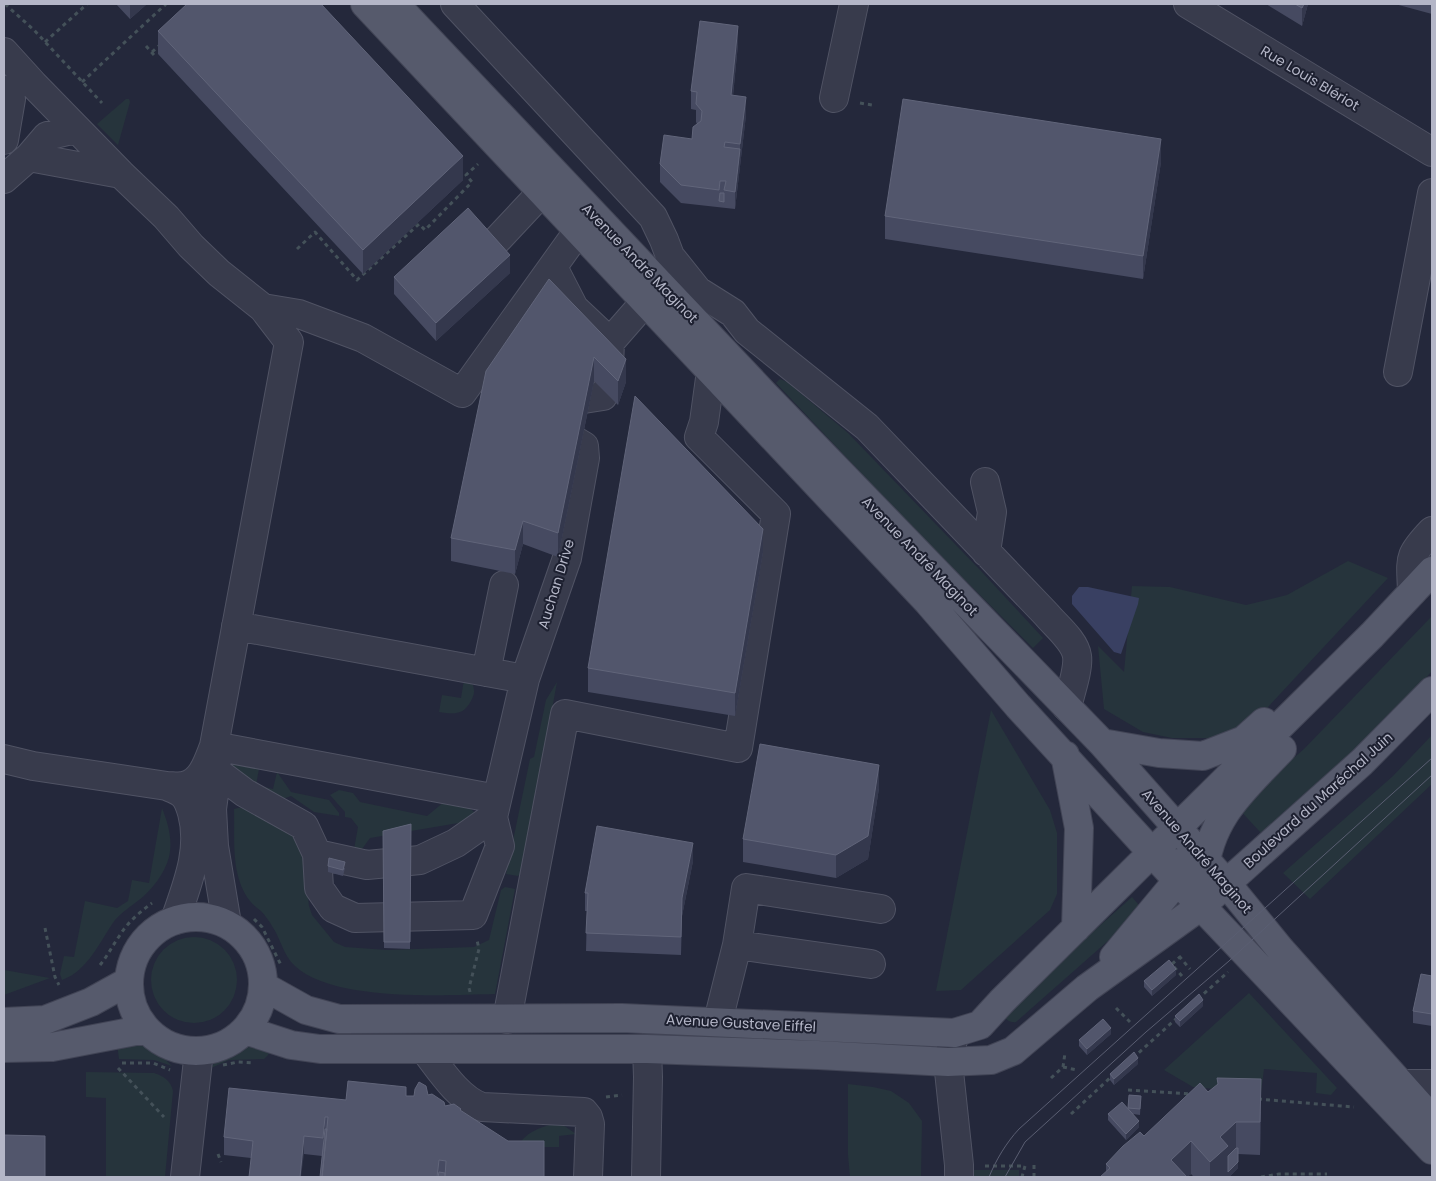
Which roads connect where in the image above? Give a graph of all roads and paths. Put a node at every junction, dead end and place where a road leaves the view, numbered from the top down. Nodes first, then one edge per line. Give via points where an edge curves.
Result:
1 (5, 4) edge
2 (86, 4) edge
3 (166, 4) edge
4 (365, 4) edge
5 (395, 4) edge
6 (454, 4) edge
7 (854, 4) edge
8 (1188, 4) edge
9 (165, 40) edge
10 (45, 42) junction
11 (146, 46) dead end
12 (4, 52) edge
13 (82, 82) junction
14 (4, 90) edge
15 (834, 98) dead end
16 (102, 103) dead end
17 (76, 129) junction
18 (4, 140) edge
19 (1432, 152) edge
20 (29, 157) junction
21 (481, 161) dead end
22 (121, 174) junction
23 (4, 178) edge
24 (542, 192) junction
25 (1432, 193) edge
26 (579, 230) junction
27 (496, 241) edge
28 (297, 249) dead end
29 (553, 267) junction
30 (666, 289) junction
31 (263, 308) junction
32 (608, 367) junction
33 (711, 371) junction
34 (1398, 372) dead end
35 (945, 510) junction
36 (1432, 531) edge
37 (986, 552) junction
38 (1432, 571) edge
39 (504, 585) dead end
40 (1412, 592) junction
41 (236, 626) junction
42 (1372, 635) junction
43 (486, 672) junction
44 (525, 679) junction
45 (1432, 691) edge
46 (1067, 707) junction
47 (1102, 744) junction
48 (1064, 755) junction
49 (4, 759) edge
50 (216, 759) junction
51 (167, 786) junction
52 (255, 799) junction
53 (495, 808) junction
54 (203, 816) junction
55 (1177, 829) junction
56 (1153, 852) junction
57 (317, 854) junction
58 (1205, 860) junction
59 (1178, 880) junction
60 (1227, 884) junction
61 (155, 901) dead end
62 (1201, 906) junction
63 (881, 909) dead end
64 (175, 920) junction
65 (239, 920) junction
66 (45, 928) dead end
67 (1076, 928) junction
68 (737, 945) junction
69 (478, 946) dead end
70 (1169, 960) edge
71 (871, 964) dead end
72 (1172, 964) junction
73 (99, 966) dead end
74 (1234, 967) dead end
75 (284, 969) dead end
76 (1190, 969) dead end
77 (1182, 976) dead end
78 (129, 981) junction
79 (56, 982) dead end
80 (263, 986) junction
81 (1087, 988) junction
82 (472, 998) dead end
83 (1193, 1004) edge
84 (1116, 1008) dead end
85 (1179, 1017) edge
86 (507, 1019) junction
87 (718, 1021) junction
88 (4, 1022) edge
89 (1130, 1022) dead end
90 (146, 1029) junction
91 (245, 1030) junction
92 (954, 1034) junction
93 (4, 1048) edge
94 (647, 1049) junction
95 (424, 1050) junction
96 (199, 1051) junction
97 (1065, 1053) dead end
98 (948, 1062) junction
99 (1128, 1062) edge
100 (120, 1063) dead end
101 (260, 1063) dead end
102 (1063, 1067) junction
103 (118, 1068) dead end
104 (174, 1070) dead end
105 (218, 1070) dead end
106 (1076, 1070) dead end
107 (1114, 1075) edge
108 (1051, 1078) dead end
109 (1432, 1084) edge
110 (1128, 1090) dead end
111 (1392, 1091) junction
112 (630, 1093) dead end
113 (1194, 1094) edge
114 (602, 1097) dead end
115 (1252, 1098) edge
116 (1071, 1114) dead end
117 (165, 1118) dead end
118 (1432, 1119) edge
119 (1432, 1150) edge
120 (218, 1154) dead end
121 (221, 1162) dead end
122 (1034, 1164) dead end
123 (986, 1166) dead end
124 (1327, 1174) dead end
125 (185, 1177) edge
126 (588, 1177) edge
127 (646, 1177) edge
128 (959, 1177) edge
129 (1022, 1177) edge
130 (1034, 1177) edge
131 (1261, 1177) edge

1 - 10 path
2 - 10 path
3 - 13 path
4 - 24 main road, Avenue André Maginot
5 - 30 main road, Avenue André Maginot
6 - 30 street via 653,216 670,256
7 - 15 street
8 - 19 street, Rue Louis Blériot
9 - 11 path via 153,53
10 - 13 path
12 - 17 street
13 - 16 path
14 - 18 street via 11,99
17 - 20 street via 47,136
17 - 22 street
20 - 22 street
20 - 23 street
21 - 28 path via 466,175 472,182 425,230 419,224 357,280 315,232
22 - 31 street via 219,273
24 - 26 main road, Avenue André Maginot
24 - 27 street
25 - 34 street
26 - 29 street
26 - 30 main road, Avenue André Maginot
29 - 31 street via 462,392 363,338 299,314
29 - 32 street via 566,310
30 - 32 street
30 - 33 main road, Avenue André Maginot
30 - 35 street via 698,291 733,314 747,332 867,427
30 - 46 main road, Avenue André Maginot
31 - 41 street via 289,342
32 - 44 street, Auchan Drive via 603,396 571,401 564,434 584,446 567,558
33 - 48 main road, Avenue André Maginot via 928,602
33 - 86 street via 700,437 776,514 738,748 565,714
35 - 37 street
35 - 37 street via 969,499 985,482 992,512
36 - 40 street via 1416,548 1411,560
37 - 46 street via 1072,644 1077,656
38 - 40 main road
39 - 43 street
40 - 42 main road
41 - 43 street
41 - 50 street
42 - 47 main road via 1334,660 1244,740 1204,756
42 - 55 main road
42 - 58 main road via 1346,680 1230,804 1218,824
43 - 44 street
44 - 53 street, Auchan Drive
45 - 60 main road, Boulevard du Maréchal Juin via 1362,762
46 - 47 main road, Avenue André Maginot
47 - 55 main road, Avenue André Maginot
48 - 56 main road, Avenue André Maginot
48 - 67 main road via 1079,828
49 - 51 street
50 - 51 street via 194,782
50 - 52 street
50 - 53 street
50 - 54 street
51 - 54 street via 182,793
52 - 54 street
52 - 57 street via 304,826
53 - 57 street via 456,843 420,860 367,865
53 - 57 street via 500,846 473,915 355,918 334,908 319,888
54 - 64 street via 191,872
54 - 65 street
55 - 56 main road
55 - 58 main road, Avenue André Maginot
55 - 59 main road
56 - 59 main road, Avenue André Maginot
56 - 67 main road, Avenue Gustave Eiffel
58 - 60 main road, Avenue André Maginot
58 - 62 main road
59 - 62 main road, Avenue André Maginot
59 - 81 main road, Avenue Gustave Eiffel
60 - 62 main road, Boulevard du Maréchal Juin
60 - 111 main road, Avenue André Maginot
61 - 73 path via 125,929
62 - 81 main road, Avenue Gustave Eiffel
62 - 111 main road, Avenue André Maginot
63 - 68 street via 746,888
64 - 65 main road via 192,916
64 - 78 main road via 157,929 142,943 132,961
65 - 75 path via 262,927
65 - 80 main road via 242,934 254,949 261,966
66 - 79 path
67 - 92 main road, Avenue Gustave Eiffel via 980,1025
68 - 71 street
68 - 87 street
69 - 82 path via 469,988
70 - 72 path
72 - 76 path via 1180,956
72 - 77 path
74 - 83 path
78 - 88 main road via 91,1002 45,1020
78 - 90 main road via 130,998
80 - 86 main road, Avenue Gustave Eiffel via 306,1010 339,1019
80 - 91 main road via 255,1016
81 - 98 main road, Avenue Gustave Eiffel via 1013,1051 991,1060
84 - 89 path
85 - 99 path
86 - 87 main road, Avenue Gustave Eiffel
87 - 92 main road, Avenue Gustave Eiffel
90 - 93 main road via 52,1047
90 - 96 main road via 161,1042
91 - 95 main road, Avenue Gustave Eiffel via 291,1045 320,1049
91 - 96 main road via 232,1041
92 - 98 street
94 - 95 main road, Avenue Gustave Eiffel
94 - 98 main road, Avenue Gustave Eiffel
94 - 127 street
95 - 126 street via 459,1092 474,1104 584,1112 590,1124
96 - 125 street
97 - 102 path
98 - 128 street
100 - 104 path via 153,1063
101 - 105 path via 224,1064
102 - 106 path
102 - 108 path
103 - 117 path
107 - 116 path
109 - 111 street
110 - 113 path
111 - 115 path via 1358,1107
111 - 118 main road, Avenue André Maginot
111 - 119 main road, Avenue André Maginot
112 - 114 path
120 - 121 path
122 - 130 path
123 - 129 path via 1026,1166
124 - 131 path

